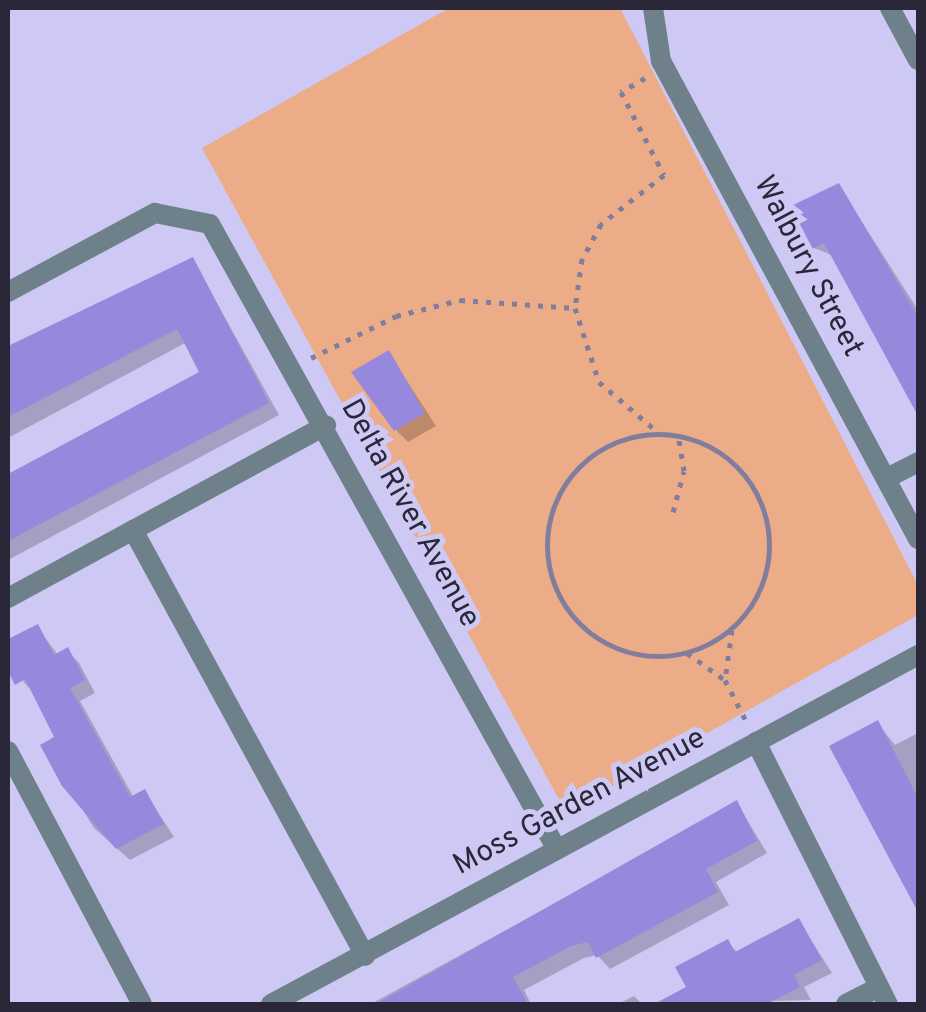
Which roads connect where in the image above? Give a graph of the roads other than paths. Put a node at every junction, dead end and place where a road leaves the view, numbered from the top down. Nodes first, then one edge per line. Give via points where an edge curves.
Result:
1 (890, 8) edge
2 (652, 14) edge
3 (918, 60) edge
4 (8, 292) edge
5 (326, 425) junction
6 (918, 462) edge
7 (887, 478) junction
8 (134, 530) junction
9 (918, 538) edge
10 (8, 598) edge
11 (918, 656) edge
12 (756, 742) junction
13 (8, 751) edge
14 (556, 848) junction
15 (364, 956) junction
16 (884, 996) edge
17 (142, 1004) edge
18 (272, 1004) edge
19 (846, 1004) edge

1 - 3 street
2 - 7 street, Walbury Street via 664,67
4 - 5 street, Delta River Avenue via 155,213 199,216 234,253
5 - 8 street
5 - 14 street, Delta River Avenue
6 - 7 street
7 - 9 street, Walbury Street
8 - 10 street
8 - 15 street
11 - 12 street, Moss Garden Avenue
12 - 14 street, Moss Garden Avenue
12 - 16 street
13 - 17 street
14 - 15 street, Moss Garden Avenue
15 - 18 street, Moss Garden Avenue
16 - 19 street

